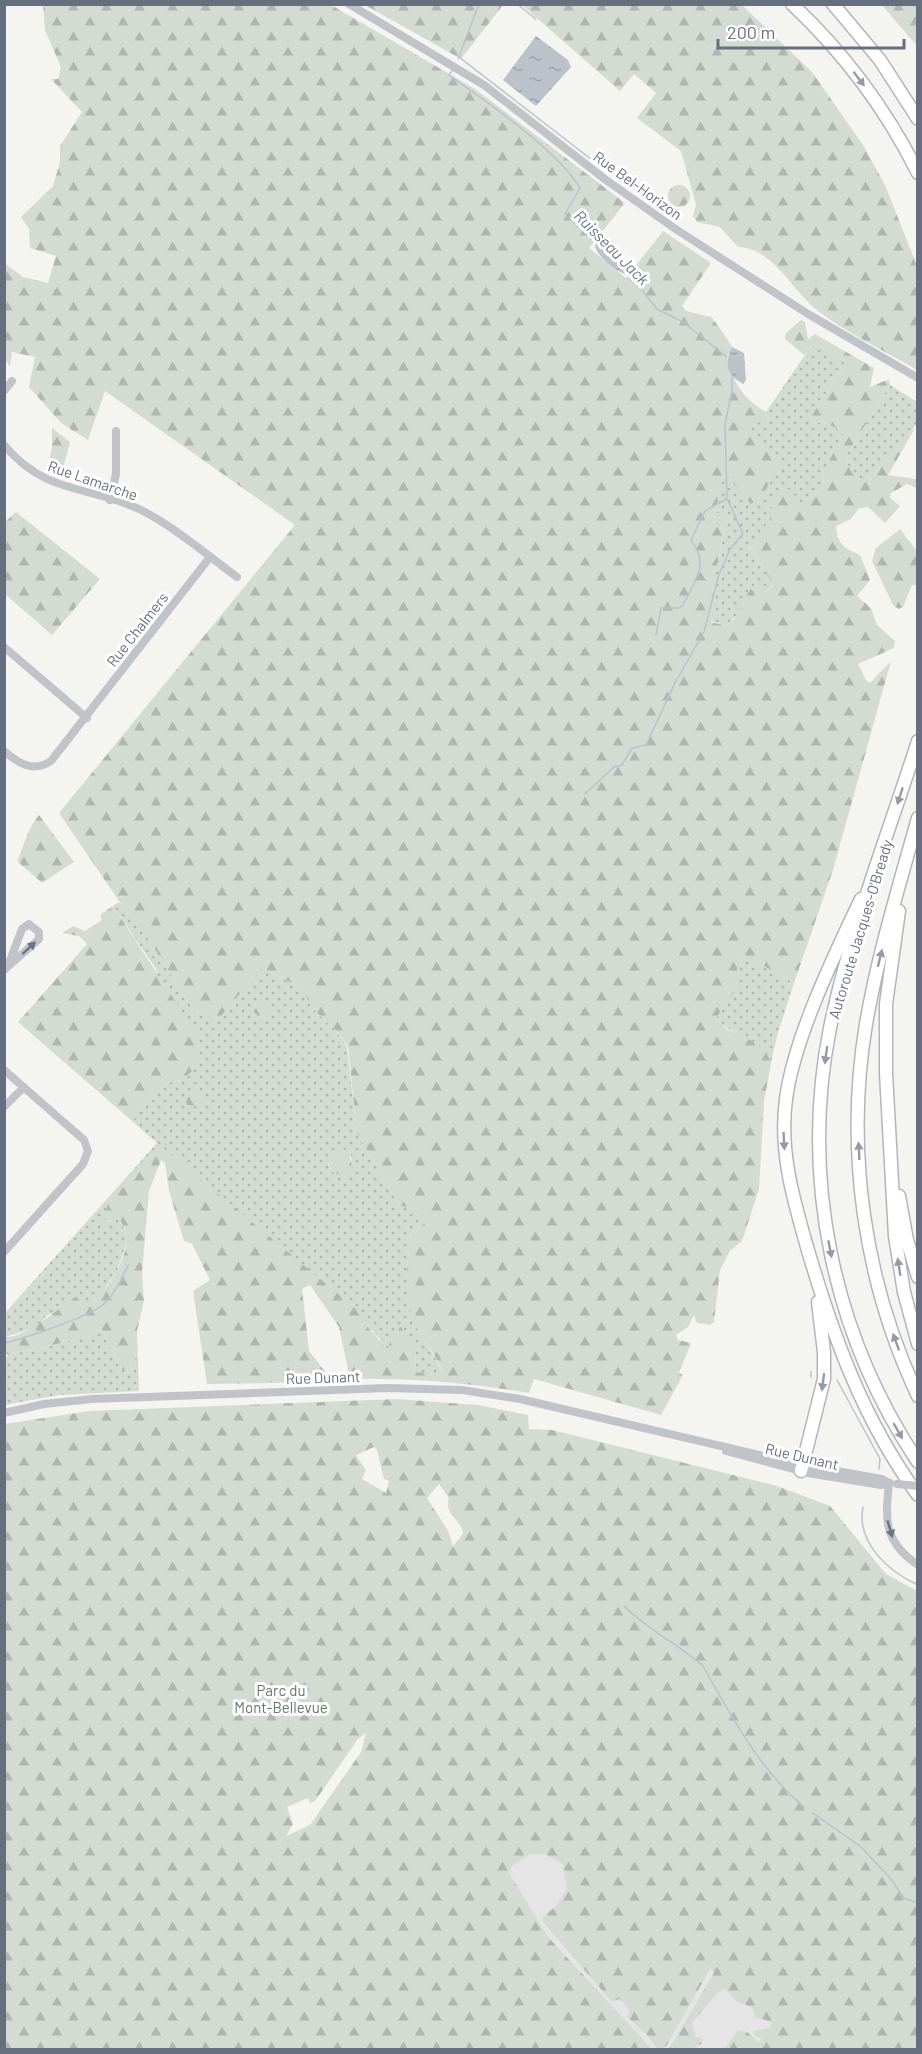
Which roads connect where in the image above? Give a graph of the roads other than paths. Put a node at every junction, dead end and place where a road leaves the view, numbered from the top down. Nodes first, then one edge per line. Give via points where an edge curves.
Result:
1 (349, 4) edge
2 (792, 4) edge
3 (833, 4) edge
4 (918, 119) edge
5 (918, 173) edge
6 (918, 378) edge
7 (12, 381) dead end
8 (4, 391) edge
9 (116, 431) dead end
10 (4, 445) edge
11 (110, 500) junction
12 (210, 557) junction
13 (237, 577) dead end
14 (4, 647) edge
15 (87, 718) junction
16 (918, 741) edge
17 (4, 751) edge
18 (918, 818) edge
19 (880, 858) junction
20 (904, 868) junction
21 (6, 968) edge
22 (4, 1070) edge
23 (24, 1087) junction
24 (4, 1107) edge
25 (888, 1113) junction
26 (4, 1252) edge
27 (813, 1268) junction
28 (918, 1277) edge
29 (918, 1344) edge
30 (918, 1396) edge
31 (4, 1413) edge
32 (918, 1462) edge
33 (801, 1468) junction
34 (893, 1484) junction
35 (918, 1486) edge
36 (918, 1496) edge
37 (918, 1566) edge

1 - 6 street, Rue Bel-Horizon via 492,90 606,180 685,235
2 -> 5 highway via 860,80
3 - 4 highway via 880,60
7 - 8 street
9 - 11 street via 116,474
10 - 11 street, Rue Lamarche via 21,464 45,480
11 - 12 street, Rue Lamarche via 151,516
12 - 13 street, Rue Lamarche
12 - 15 street, Rue Chalmers
14 - 15 street
15 - 17 street, Rue Chalmers via 46,764 25,765
16 -> 19 highway, Autoroute Jacques-O'Bready
18 - 20 highway, Autoroute Jacques-O'Bready
19 -> 27 highway via 805,1031 786,1096 786,1160
19 -> 32 highway, Autoroute Jacques-O'Bready via 830,1029 821,1104 820,1174 828,1242 850,1326 879,1396
20 - 25 highway via 886,1010
30 -> 20 highway, Autoroute Jacques-O'Bready via 890,1328 875,1274 858,1150 859,1088 866,1027
21 -> 21 street via 39,939 35,927 29,924 22,929
22 - 23 street
23 - 24 street
23 - 26 street via 84,1140 88,1151 85,1161
25 - 28 highway via 904,1230
29 -> 25 highway via 896,1247
27 -> 33 highway via 824,1369
27 - 36 highway via 856,1392
31 - 33 street, Rue Dunant via 92,1399 417,1388 506,1396
33 - 34 street, Rue Dunant via 882,1479
34 - 35 street, Rue Dunant, bridge
34 -> 37 street via 886,1514 891,1536 901,1552

